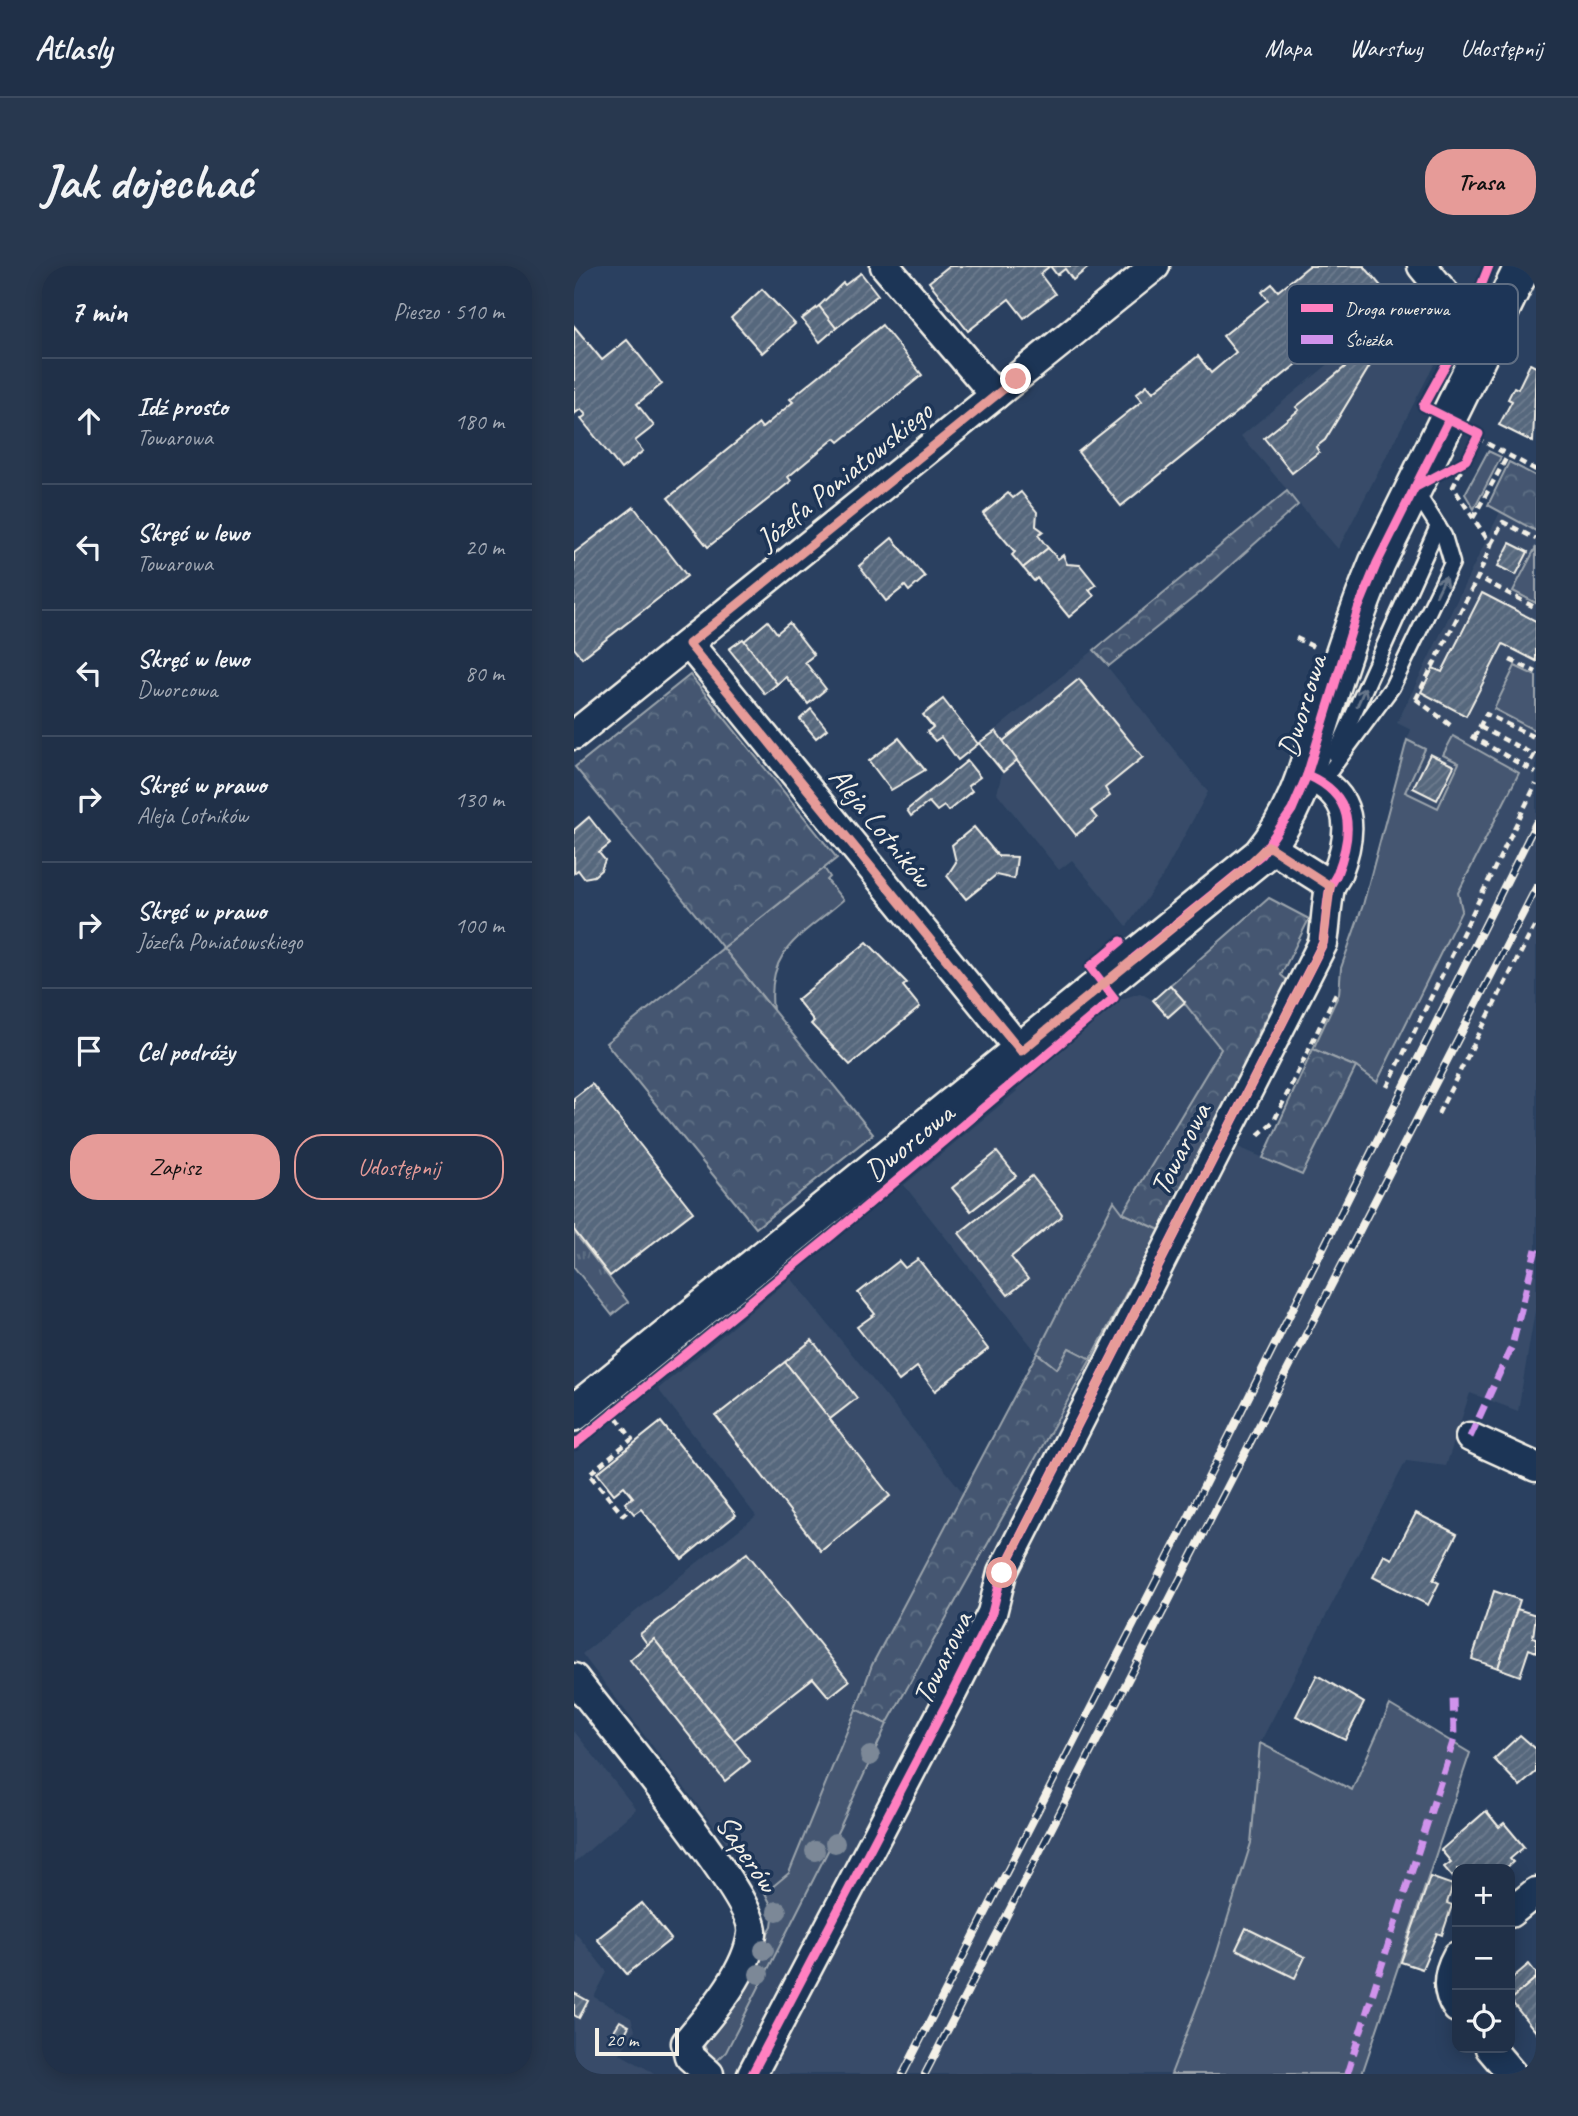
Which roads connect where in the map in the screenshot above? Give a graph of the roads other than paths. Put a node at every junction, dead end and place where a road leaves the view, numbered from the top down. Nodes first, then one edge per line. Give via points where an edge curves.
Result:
1 (1155, 266) edge
2 (1422, 266) edge
3 (1523, 266) edge
4 (887, 267) edge
5 (1437, 284) edge
6 (1515, 284) edge
7 (1477, 364) edge
8 (995, 395) junction
9 (1413, 488) junction
10 (1438, 526) junction
11 (689, 644) junction
12 (574, 735) edge
13 (1315, 778) junction
14 (1268, 846) junction
15 (1330, 886) junction
16 (1021, 1051) junction
17 (574, 1413) edge
18 (1470, 1437) dead end
19 (1536, 1467) edge
20 (574, 1678) edge
21 (1536, 1892) edge
22 (1515, 1909) edge
23 (1452, 1965) edge
24 (1452, 1996) edge
25 (1494, 2053) edge
26 (709, 2074) edge
27 (752, 2074) edge
28 (1512, 2074) edge

1 - 8 street, Józefa Poniatowskiego
2 - 5 street
3 - 6 street, Dworcowa
4 - 8 street
7 - 9 street, Dworcowa
8 - 11 street, Józefa Poniatowskiego
9 - 10 lane
9 - 13 street, Dworcowa via 1358,609
13 -> 10 lane
13 -> 10 lane via 1392,687 1452,563
11 - 12 street, Józefa Poniatowskiego
11 - 16 street, Aleja Lotników
13 - 14 street, Dworcowa
13 - 15 street, Towarowa via 1343,804 1349,826 1337,876
14 - 15 street
14 - 16 street, Dworcowa
15 - 27 street, Towarowa via 1323,943 1002,1573 992,1613 954,1689
16 - 17 street, Dworcowa
18 - 19 street
20 - 26 street, Saperów via 732,1882 752,1921 748,1949 727,1992 686,2043 689,2056
21 - 22 street
23 - 24 street via 1448,1972
25 - 28 street

